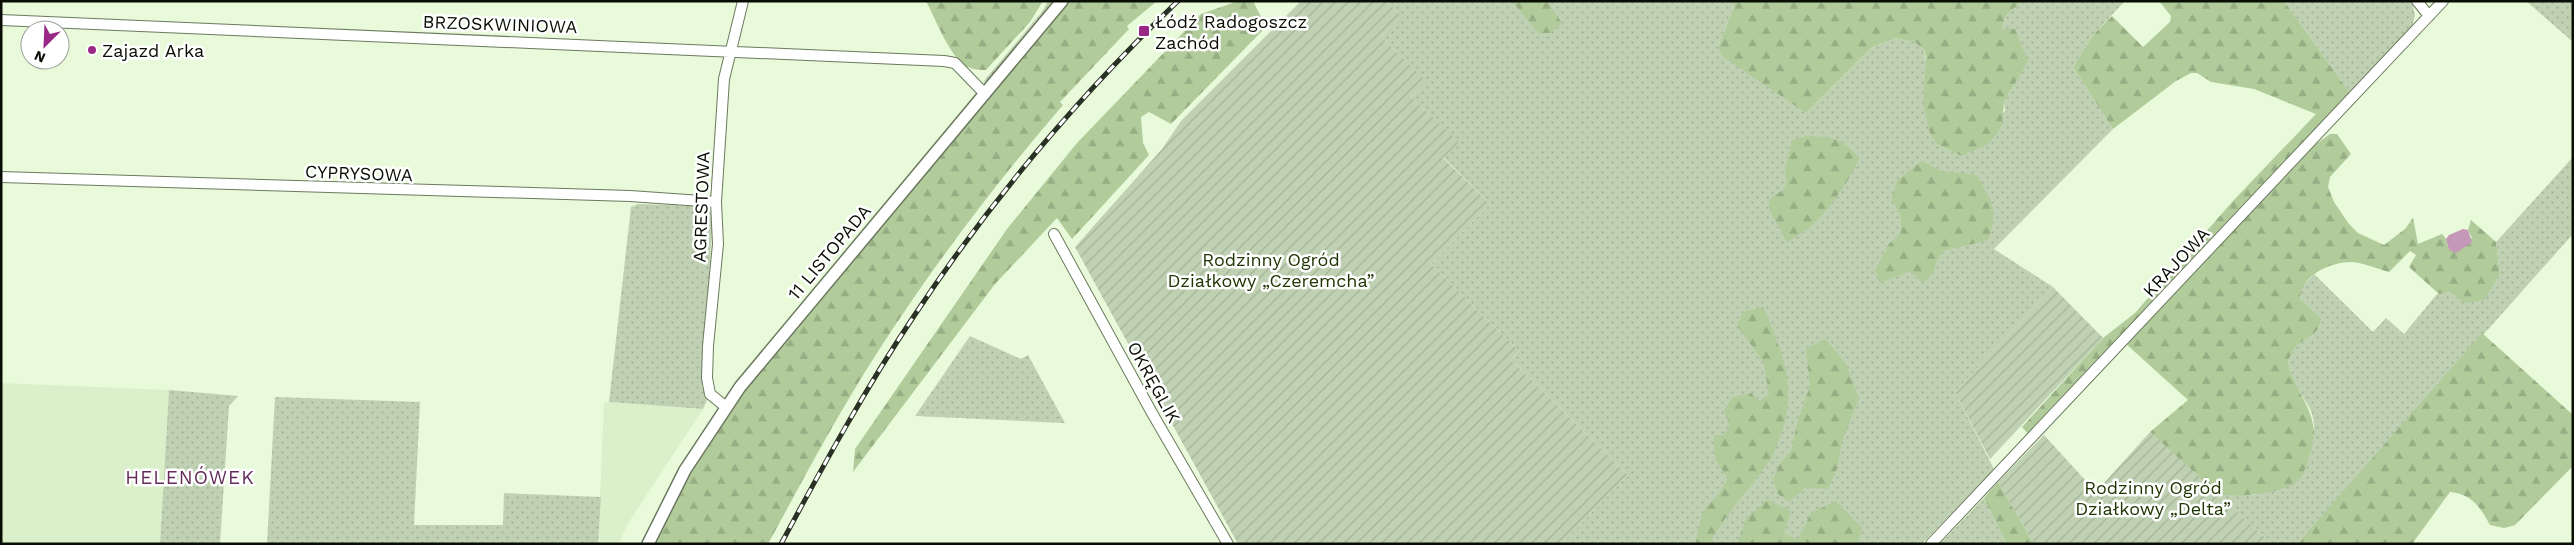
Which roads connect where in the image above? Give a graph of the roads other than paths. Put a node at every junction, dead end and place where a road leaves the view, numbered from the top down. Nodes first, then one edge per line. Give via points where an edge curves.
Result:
1 (743, 1) edge
2 (1062, 1) edge
3 (2417, 1) edge
4 (2443, 1) edge
5 (2430, 16) junction
6 (1, 20) edge
7 (731, 50) junction
8 (984, 94) junction
9 (1, 177) edge
10 (716, 202) junction
11 (1054, 234) dead end
12 (726, 407) junction
13 (648, 544) edge
14 (1228, 544) edge
15 (1931, 544) edge

1 - 7 street, AGRESTOWA
2 - 8 street, 11 LISTOPADA
3 - 5 street
4 - 5 street, KRAJOWA
5 - 15 street, KRAJOWA
6 - 7 street, BRZOSKWINIOWA
7 - 8 street, BRZOSKWINIOWA via 944,61 955,63
7 - 10 street, AGRESTOWA via 724,73
8 - 12 street, 11 LISTOPADA
9 - 10 street, CYPRYSOWA via 630,196
10 - 12 street, AGRESTOWA via 718,244 707,378 710,394
11 - 14 street, OKRĘGLIK
12 - 13 street, 11 LISTOPADA via 685,470

